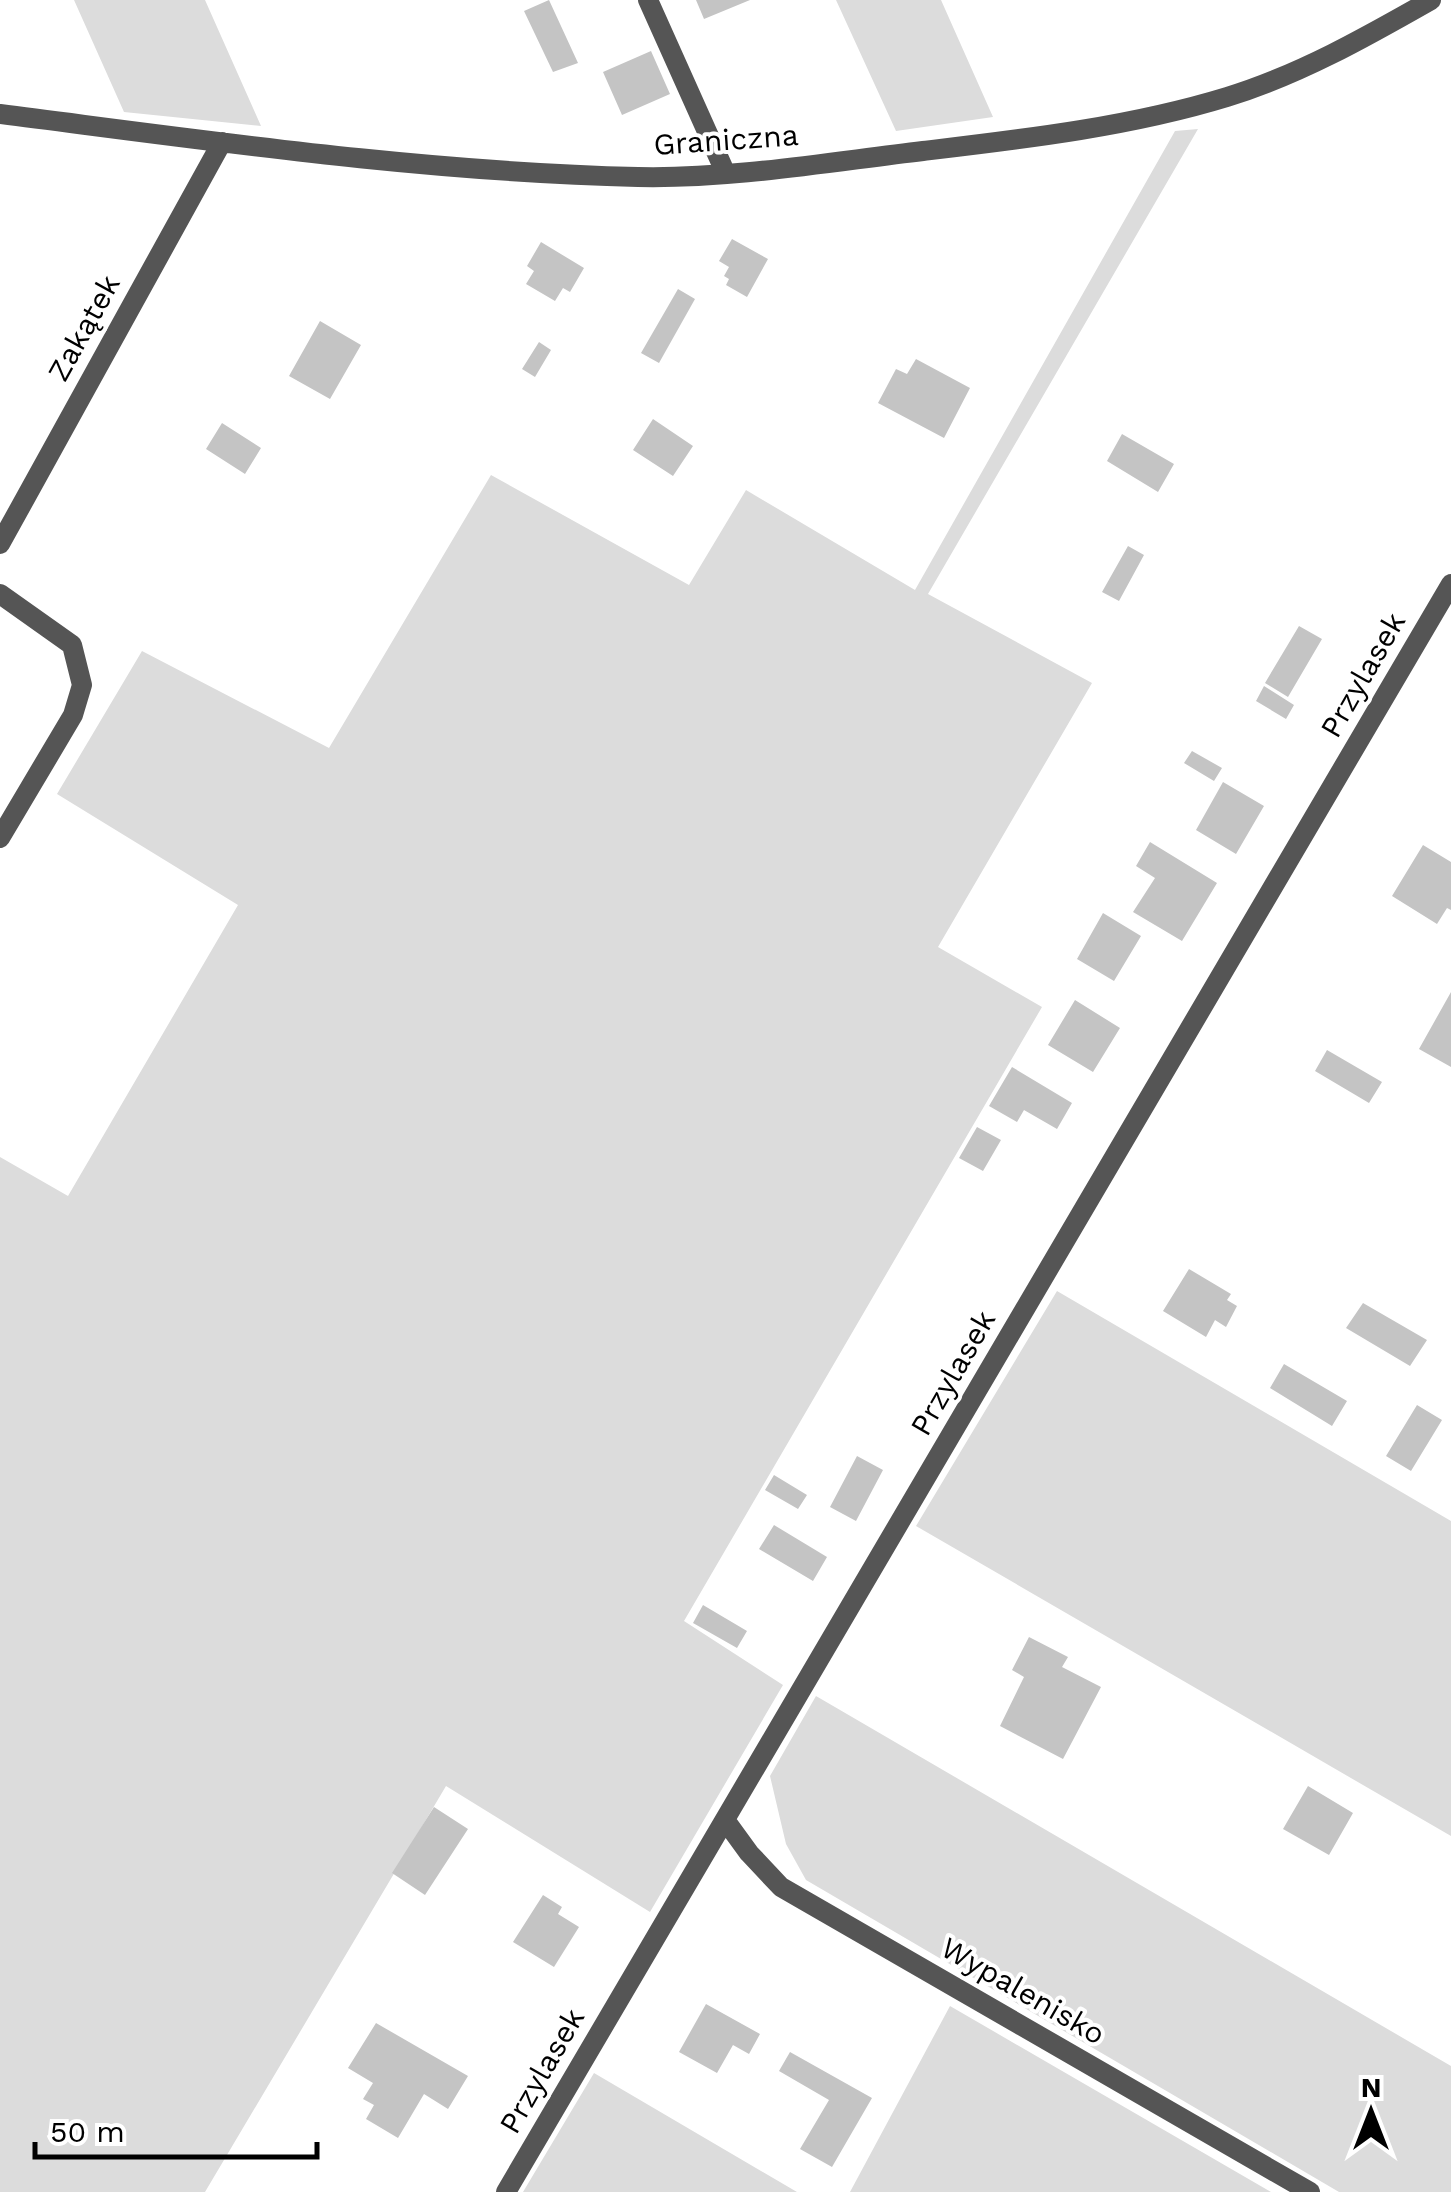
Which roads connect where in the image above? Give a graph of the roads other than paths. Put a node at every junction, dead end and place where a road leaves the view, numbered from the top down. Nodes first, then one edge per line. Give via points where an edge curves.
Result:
1 (648, 0) edge
2 (1431, 0) edge
3 (0, 114) edge
4 (222, 142) junction
5 (726, 174) junction
6 (0, 544) edge
7 (1451, 584) edge
8 (0, 594) edge
9 (0, 838) edge
10 (725, 1820) junction
11 (506, 2192) edge
12 (1310, 2192) edge

1 - 5 street
2 - 5 street, Graniczna via 1343,50 1229,97 1024,139
3 - 4 street, Graniczna
4 - 5 street, Graniczna via 476,168 640,177
4 - 6 street, Zakątek
7 - 10 street, Przylasek
8 - 9 street via 72,645 82,684 73,715
10 - 11 street, Przylasek
10 - 12 street, Wypalenisko via 781,1886

